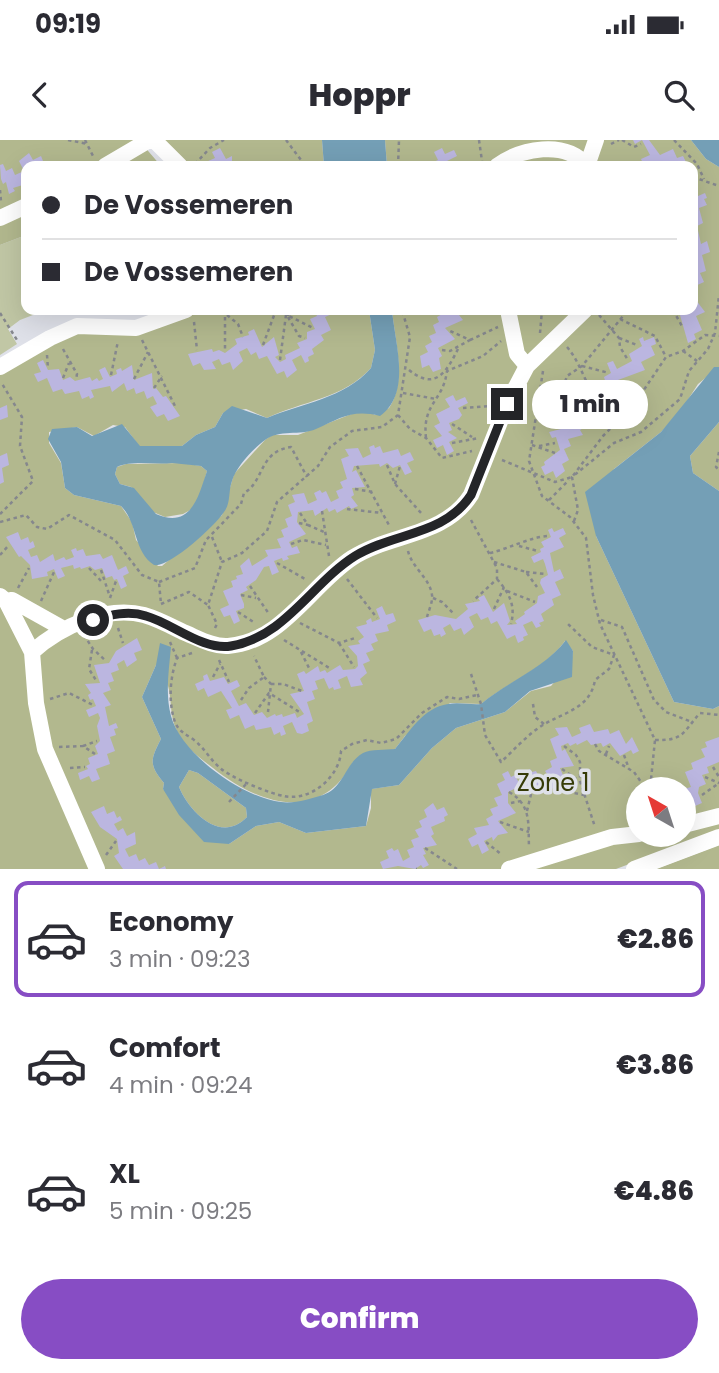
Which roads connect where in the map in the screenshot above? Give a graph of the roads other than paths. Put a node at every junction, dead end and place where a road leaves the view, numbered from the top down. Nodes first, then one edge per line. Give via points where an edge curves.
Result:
1 (151, 140) edge
2 (596, 140) edge
3 (104, 161) edge
4 (174, 161) edge
5 (506, 161) edge
6 (581, 161) edge
7 (588, 161) edge
8 (21, 208) edge
9 (0, 218) edge
10 (172, 315) edge
11 (580, 315) edge
12 (510, 322) edge
13 (527, 366) junction
14 (0, 368) edge
15 (6, 599) edge
16 (70, 626) junction
17 (32, 652) junction
18 (719, 816) edge
19 (696, 822) edge
20 (626, 837) edge
21 (719, 837) edge
22 (97, 869) edge
23 (510, 869) edge
24 (634, 869) edge

1 - 3 street
1 - 4 street
2 - 7 street
5 - 6 street via 551,148 572,153
8 - 9 street
10 - 14 street via 136,328 77,326
11 - 13 street
12 - 13 street via 517,354
13 - 16 street via 462,509 433,527 372,546 275,626 246,641 212,644 126,613
15 - 16 street
15 - 17 street
16 - 17 street
17 - 22 street via 46,751
18 - 19 street
20 - 23 street
21 - 24 street

